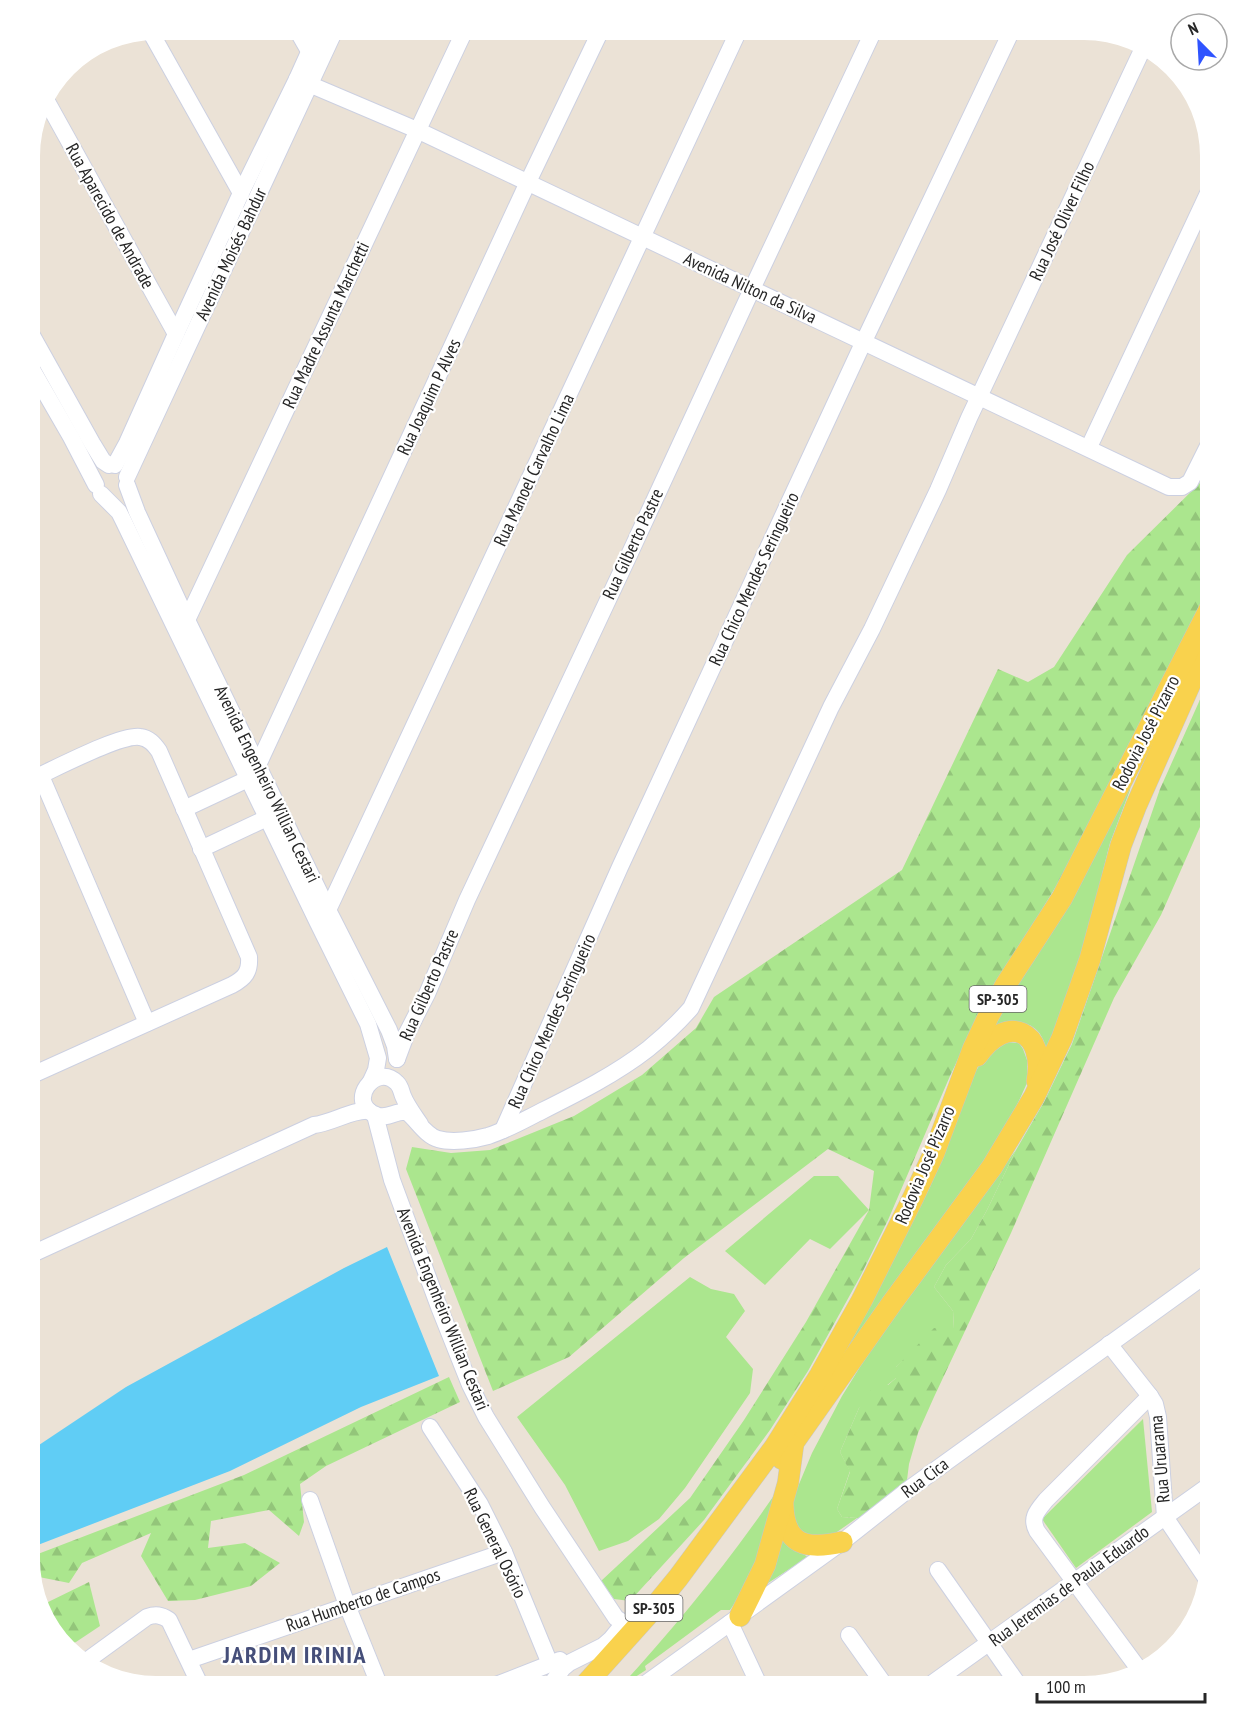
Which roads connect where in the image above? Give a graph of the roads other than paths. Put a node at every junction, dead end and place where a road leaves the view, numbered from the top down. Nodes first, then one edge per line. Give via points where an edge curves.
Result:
1 (156, 41) edge
2 (303, 41) edge
3 (314, 41) edge
4 (328, 41) edge
5 (460, 41) edge
6 (596, 41) edge
7 (734, 41) edge
8 (869, 41) edge
9 (1007, 41) edge
10 (309, 51) junction
11 (1140, 54) edge
12 (304, 82) junction
13 (51, 108) edge
14 (417, 130) junction
15 (528, 182) junction
16 (241, 193) junction
17 (1200, 210) edge
18 (641, 236) junction
19 (752, 289) junction
20 (176, 334) junction
21 (864, 341) junction
22 (41, 372) edge
23 (41, 373) edge
24 (980, 397) junction
25 (1089, 447) junction
26 (1200, 463) edge
27 (119, 473) junction
28 (99, 489) junction
29 (187, 620) junction
30 (1200, 628) edge
31 (1200, 662) edge
32 (253, 772) junction
33 (41, 776) edge
34 (41, 788) edge
35 (184, 809) junction
36 (267, 818) junction
37 (201, 849) junction
38 (328, 910) junction
39 (147, 1023) junction
40 (397, 1059) junction
41 (40, 1067) edge
42 (962, 1079) junction
43 (367, 1087) junction
44 (400, 1090) junction
45 (1034, 1097) junction
46 (382, 1113) junction
47 (420, 1124) junction
48 (314, 1125) junction
49 (502, 1131) junction
50 (40, 1250) edge
51 (1200, 1279) edge
52 (1109, 1344) junction
53 (1150, 1396) junction
54 (800, 1407) junction
55 (430, 1427) dead end
56 (799, 1436) junction
57 (1200, 1492) edge
58 (310, 1500) dead end
59 (783, 1500) junction
60 (1165, 1517) junction
61 (842, 1542) junction
62 (504, 1552) junction
63 (1200, 1569) edge
64 (938, 1570) dead end
65 (1074, 1581) junction
66 (347, 1605) junction
67 (735, 1619) junction
68 (624, 1623) junction
69 (849, 1635) dead end
70 (989, 1644) junction
71 (92, 1657) edge
72 (189, 1660) junction
73 (1135, 1665) edge
74 (196, 1676) edge
75 (376, 1676) edge
76 (552, 1676) edge
77 (593, 1676) edge
78 (611, 1676) edge
79 (656, 1676) edge
80 (756, 1676) edge
81 (878, 1676) edge
82 (943, 1676) edge
83 (1012, 1676) edge

1 - 16 street
2 - 10 street
3 - 10 street, Avenida Moisés Bahdur
4 - 12 street, Avenida Moisés Bahdur
5 - 14 street, Rua Madre Assunta Marchetti
6 - 15 street, Rua Joaquim P Alves
7 - 18 street, Rua Manoel Carvalho Lima
8 - 19 street, Rua Gilberto Pastre
9 - 21 street, Rua Chico Mendes Seringueiro
10 - 12 street, Avenida Moisés Bahdur
11 - 24 street, Rua José Oliver Filho
12 - 14 street, Avenida Nilton da Silva
12 - 16 street, Avenida Moisés Bahdur
12 - 27 street, Avenida Moisés Bahdur
13 - 20 street, Rua Aparecido de Andrade
14 - 15 street, Avenida Nilton da Silva
14 - 29 street, Rua Madre Assunta Marchetti
15 - 18 street, Avenida Nilton da Silva
15 - 32 street, Rua Joaquim P Alves
16 - 20 street, Avenida Moisés Bahdur
17 - 25 street
18 - 19 street, Avenida Nilton da Silva
18 - 38 street, Rua Manoel Carvalho Lima
19 - 21 street, Avenida Nilton da Silva
19 - 40 street, Rua Gilberto Pastre via 466,900
20 - 27 street, Avenida Moisés Bahdur via 127,443
21 - 24 street, Avenida Nilton da Silva
21 - 49 street, Rua Chico Mendes Seringueiro
22 - 27 street, Avenida Engenheiro Willian Cestari via 103,461
23 - 28 street, Avenida Engenheiro Willian Cestari
24 - 25 street, Avenida Nilton da Silva
24 - 49 street, Rua José Oliver Filho via 691,1008 647,1050 615,1072
25 - 26 street, Avenida Nilton da Silva via 1169,487 1190,482
27 - 28 street via 105,466 97,474
27 - 28 street via 122,493 106,496
27 - 29 street, Avenida Engenheiro Willian Cestari
28 - 32 street, Avenida Engenheiro Willian Cestari via 119,512
29 - 32 street, Avenida Engenheiro Willian Cestari
30 - 42 main road, Rodovia José Pizarro / SP-305 via 1062,898 999,996
31 - 45 main road, Rodovia José Pizarro via 1121,845 1090,959 1062,1038
32 - 35 street
32 - 36 street, Avenida Engenheiro Willian Cestari
32 - 38 street, Avenida Engenheiro Willian Cestari
33 - 35 street via 115,742 131,736 143,737 159,751
34 - 39 street
35 - 37 street
36 - 37 street
36 - 43 street, Avenida Engenheiro Willian Cestari via 368,1024 378,1058
37 - 39 street via 249,957 248,973 232,985
38 - 40 street, Avenida Engenheiro Willian Cestari via 389,1030
39 - 41 street
40 - 44 street, Avenida Engenheiro Willian Cestari
42 - 45 main road via 983,1047 998,1034 1020,1032 1028,1037 1038,1056
42 - 54 main road, Rodovia José Pizarro / SP-305 via 934,1154 877,1271
43 - 44 street via 385,1077
43 - 46 street via 363,1100
43 - 48 street via 357,1100
44 - 46 street via 402,1102
44 - 47 street
45 - 56 main road, Rodovia José Pizarro via 992,1167
46 - 47 street, Rua José Oliver Filho via 407,1112
46 - 48 street via 357,1111
46 - 68 street, Avenida Engenheiro Willian Cestari via 379,1135 392,1180 470,1385 486,1417 600,1594
47 - 49 street, Rua José Oliver Filho via 439,1140 469,1140
48 - 50 street
51 - 52 street, Rua Cica
52 - 53 street, Rua Uruarama
52 - 61 street, Rua Cica
53 - 60 street, Rua Uruarama via 1158,1417
53 - 65 street via 1036,1511 1033,1519 1037,1532
54 - 68 main road via 705,1532
54 - 77 main road, Rodovia José Pizarro / SP-305 via 678,1578
55 - 62 street, Rua General Osório via 480,1504
56 - 59 main road
56 - 78 main road, Rodovia José Pizarro via 681,1596
57 - 60 street, Rua Jeremias de Paula Eduardo
58 - 66 street
59 - 61 main road via 787,1526 801,1543 824,1546
59 - 67 main road via 765,1565
60 - 63 street, Rua Uruarama
60 - 65 street, Rua Jeremias de Paula Eduardo
61 - 67 street, Rua Cica
62 - 66 street, Rua Humberto de Campos
62 - 76 street, Rua General Osório
64 - 70 street
65 - 70 street, Rua Jeremias de Paula Eduardo
65 - 73 street
66 - 72 street, Rua Humberto de Campos
66 - 75 street
67 - 79 street, Rua Cica
67 - 80 street
68 - 76 street via 603,1646
69 - 81 street
70 - 82 street, Rua Jeremias de Paula Eduardo
70 - 83 street
71 - 72 street via 147,1617 162,1615 169,1620
72 - 74 street

